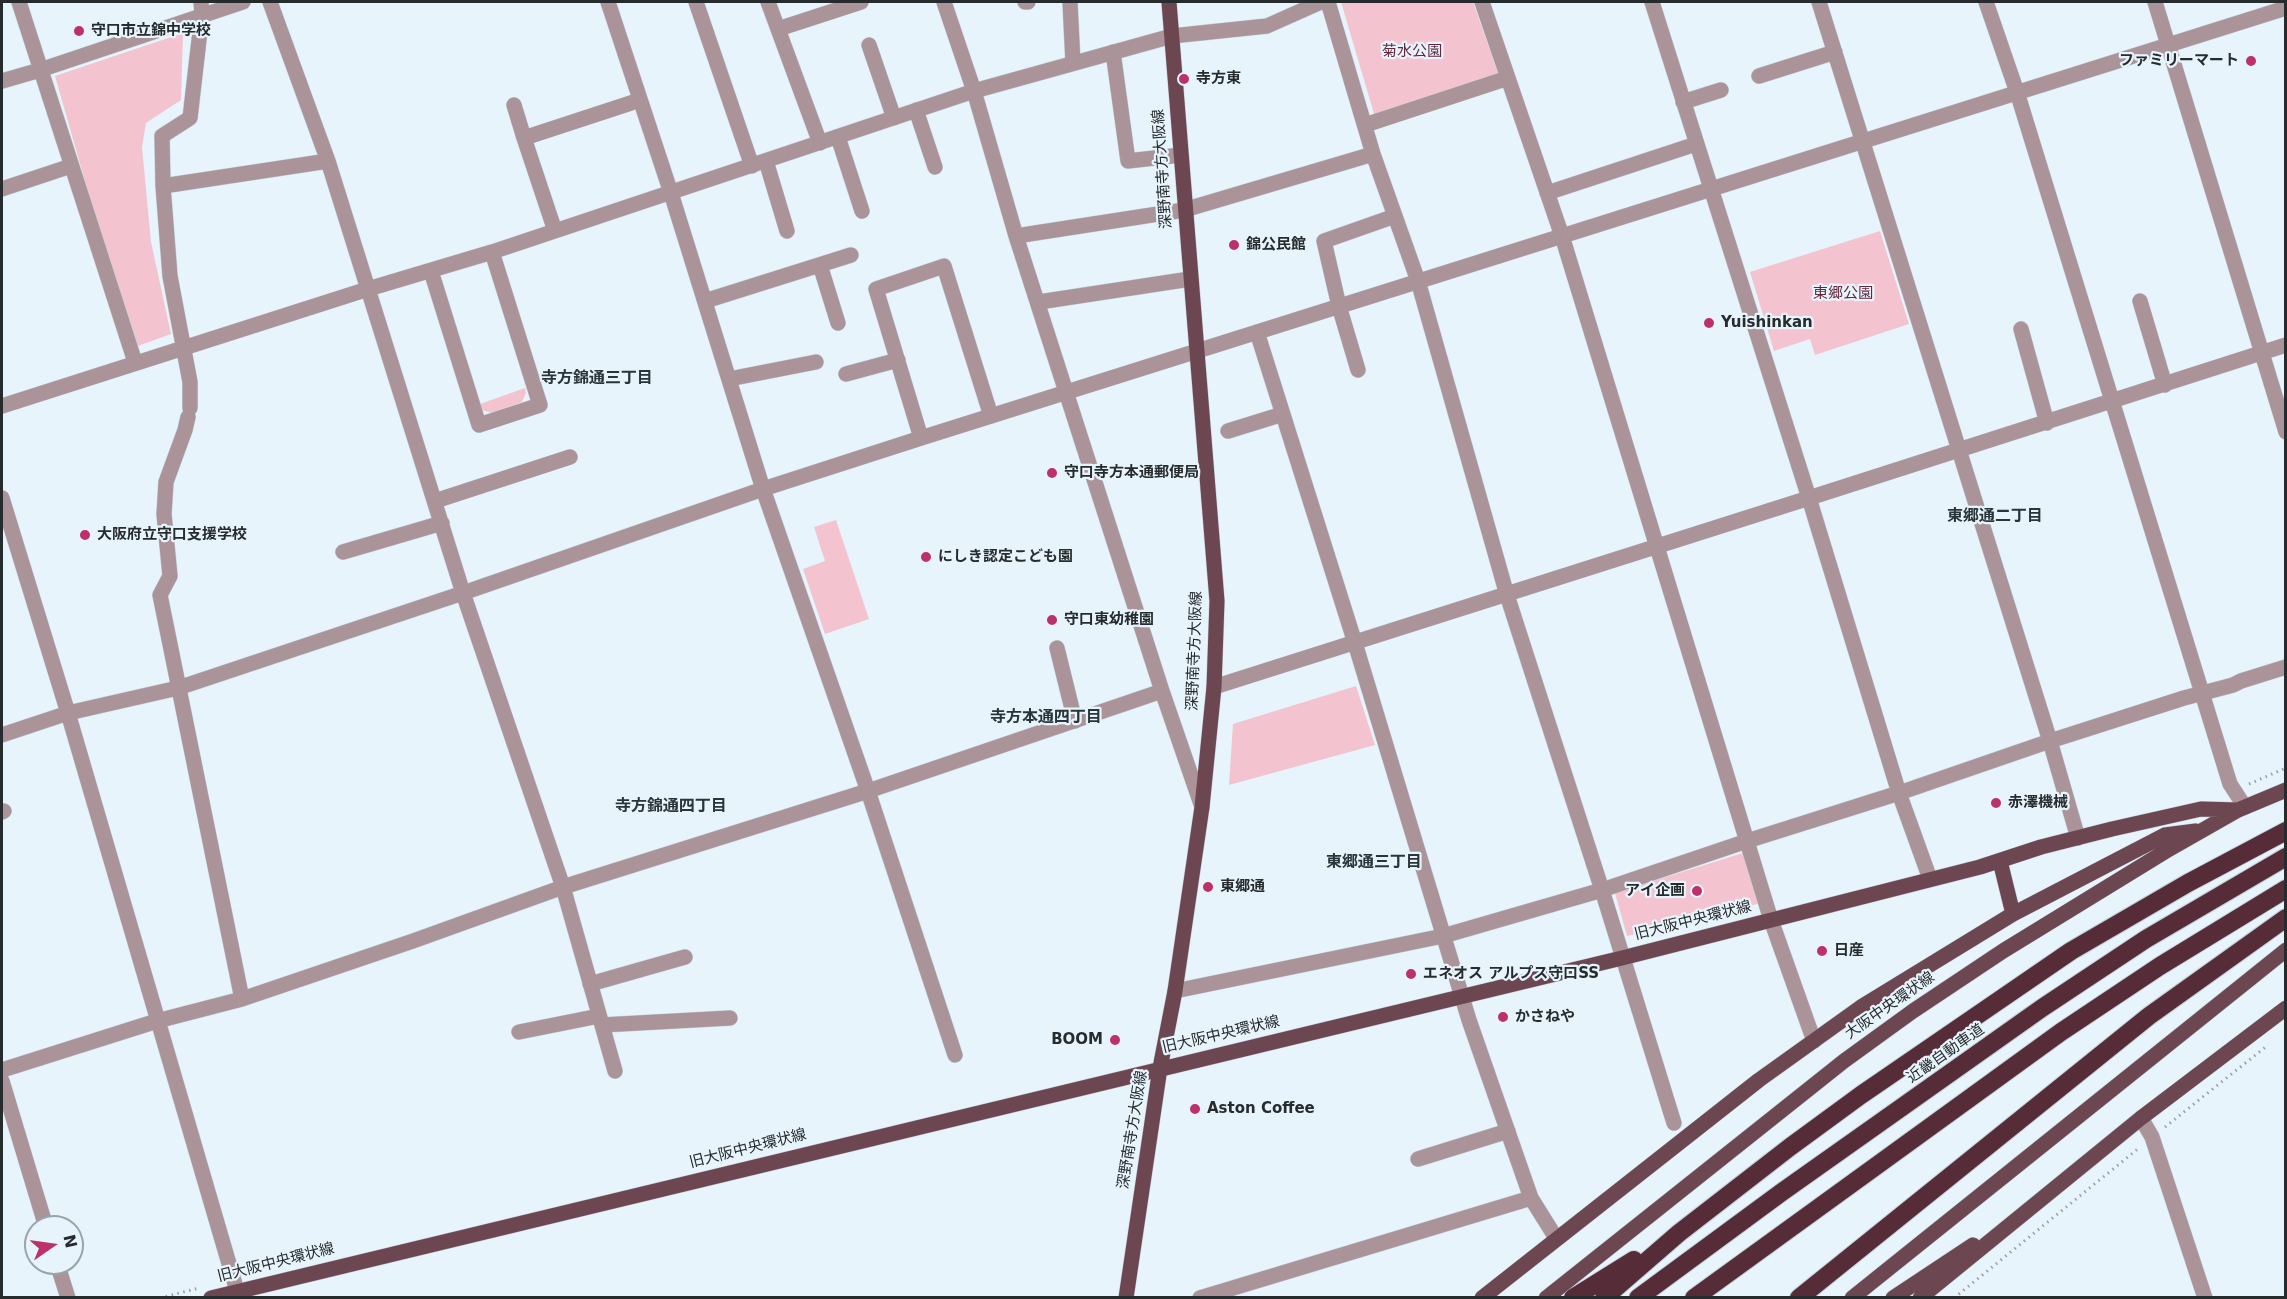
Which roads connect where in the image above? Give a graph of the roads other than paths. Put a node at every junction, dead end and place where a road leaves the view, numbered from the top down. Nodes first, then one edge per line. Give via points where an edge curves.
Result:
1 (19, 2) edge
2 (243, 2) edge
3 (270, 2) edge
4 (608, 2) edge
5 (696, 2) edge
6 (768, 2) edge
7 (861, 2) edge
8 (944, 2) edge
9 (1070, 2) edge
10 (1168, 2) edge
11 (1321, 2) edge
12 (1328, 2) edge
13 (1482, 2) edge
14 (1652, 2) edge
15 (1819, 2) edge
16 (1986, 2) edge
17 (2155, 2) edge
18 (202, 8) edge
19 (2286, 8) edge
20 (778, 28) junction
21 (1172, 36) junction
22 (2170, 44) junction
23 (869, 45) dead end
24 (1113, 52) junction
25 (1835, 52) junction
26 (1073, 63) junction
27 (40, 70) junction
28 (1759, 76) dead end
29 (1508, 78) junction
30 (2, 81) edge
31 (1721, 90) dead end
32 (974, 91) junction
33 (2017, 92) junction
34 (640, 100) junction
35 (1683, 102) junction
36 (514, 105) dead end
37 (916, 110) junction
38 (894, 118) junction
39 (1365, 125) junction
40 (838, 137) junction
41 (524, 138) junction
42 (1863, 141) junction
43 (820, 143) junction
44 (1696, 144) junction
45 (1373, 154) junction
46 (1181, 155) junction
47 (328, 161) junction
48 (759, 164) junction
49 (71, 166) junction
50 (935, 167) dead end
51 (163, 186) junction
52 (2, 189) edge
53 (1710, 189) junction
54 (671, 192) junction
55 (1547, 193) junction
56 (1184, 210) junction
57 (862, 211) dead end
58 (1395, 216) junction
59 (555, 231) junction
60 (787, 231) dead end
61 (1016, 236) junction
62 (1562, 236) junction
63 (492, 252) junction
64 (850, 255) dead end
65 (820, 265) junction
66 (431, 272) junction
67 (1190, 279) junction
68 (1418, 281) junction
69 (368, 289) junction
70 (705, 301) junction
71 (1039, 302) junction
72 (2140, 302) dead end
73 (1339, 306) junction
74 (838, 323) dead end
75 (2021, 329) dead end
76 (1257, 332) junction
77 (2286, 345) edge
78 (182, 347) junction
79 (1196, 351) junction
80 (2260, 352) junction
81 (898, 360) junction
82 (135, 362) junction
83 (816, 362) dead end
84 (1358, 370) dead end
85 (846, 374) dead end
86 (729, 379) junction
87 (2165, 385) junction
88 (1068, 392) junction
89 (2112, 402) junction
90 (2, 406) edge
91 (1283, 414) junction
92 (991, 416) junction
93 (2047, 423) junction
94 (1228, 431) dead end
95 (2286, 432) edge
96 (921, 438) junction
97 (1958, 451) junction
98 (570, 457) dead end
99 (763, 489) junction
100 (2, 498) edge
101 (1809, 498) junction
102 (435, 501) junction
103 (442, 523) junction
104 (1657, 547) junction
105 (343, 552) dead end
106 (463, 593) junction
107 (1507, 595) junction
108 (1355, 643) junction
109 (1057, 648) dead end
110 (2286, 667) edge
111 (1214, 687) junction
112 (177, 688) junction
113 (1162, 691) junction
114 (2202, 694) junction
115 (68, 713) junction
116 (1075, 721) junction
117 (2, 735) edge
118 (2050, 741) junction
119 (2286, 790) edge
120 (867, 791) junction
121 (1899, 793) junction
122 (1202, 807) junction
123 (2242, 809) junction
124 (2202, 830) junction
125 (2286, 831) edge
126 (2078, 838) junction
127 (1747, 841) junction
128 (2286, 857) edge
129 (2000, 861) junction
130 (1930, 879) junction
131 (563, 887) junction
132 (1602, 890) junction
133 (2286, 890) edge
134 (2013, 914) junction
135 (2286, 918) edge
136 (1771, 920) junction
137 (1443, 936) junction
138 (2286, 950) edge
139 (685, 957) dead end
140 (1622, 958) junction
141 (590, 984) junction
142 (1175, 992) junction
143 (1462, 996) junction
144 (242, 999) junction
145 (2286, 1008) edge
146 (730, 1018) dead end
147 (157, 1021) junction
148 (601, 1021) junction
149 (519, 1032) dead end
150 (1814, 1041) junction
151 (955, 1055) dead end
152 (1160, 1068) junction
153 (2, 1070) edge
154 (615, 1071) dead end
155 (2, 1081) edge
156 (2141, 1118) junction
157 (1674, 1123) dead end
158 (1508, 1131) junction
159 (1418, 1159) dead end
160 (1531, 1198) junction
161 (2038, 1202) junction
162 (42, 1215) edge
163 (1679, 1233) junction
164 (1556, 1238) junction
165 (61, 1275) edge
166 (237, 1291) junction
167 (1573, 1297) edge
168 (68, 1298) edge
169 (211, 1298) edge
170 (1126, 1298) edge
171 (1200, 1298) edge
172 (1482, 1298) edge
173 (1546, 1298) edge
174 (1604, 1298) edge
175 (1638, 1298) edge
176 (1694, 1298) edge
177 (1799, 1298) edge
178 (1852, 1298) edge
179 (1893, 1298) edge
180 (1920, 1298) edge
181 (2205, 1298) edge

1 - 27 street
2 - 18 street
3 - 47 street
4 - 34 street
5 - 48 street
6 - 20 street
7 - 20 street
8 - 32 street
9 - 26 street
10 - 21 main road, 深野南寺方大阪線
11 - 21 street via 1267,26
12 - 39 street
13 - 29 street
14 - 35 street
15 - 25 street
16 - 33 street
17 - 22 street
18 - 27 street
18 - 51 street via 190,118 162,136
19 - 22 street
20 - 43 street
21 - 24 street
21 - 46 main road, 深野南寺方大阪線
22 - 33 street
22 - 80 street
23 - 38 street
24 - 26 street
24 - 46 street via 1128,161
25 - 28 street
25 - 42 street
26 - 32 street
27 - 30 street
27 - 49 street
29 - 39 street
29 - 55 street
31 - 35 street
32 - 37 street
32 - 61 street
33 - 42 street
33 - 89 street
34 - 41 street
34 - 54 street
35 - 44 street
36 - 41 street
37 - 38 street
37 - 50 street
38 - 40 street
39 - 45 street
40 - 43 street
40 - 57 street
41 - 59 street
42 - 53 street
42 - 97 street
43 - 48 street
44 - 53 street
44 - 55 street
45 - 56 street
45 - 58 street
46 - 56 main road, 深野南寺方大阪線
47 - 51 street
47 - 69 street
48 - 54 street
48 - 60 street
49 - 52 street
49 - 82 street
51 - 78 street via 170,276
53 - 62 street
53 - 101 street
54 - 59 street
54 - 70 street
55 - 62 street
56 - 61 street
56 - 67 main road, 深野南寺方大阪線
58 - 68 street
58 - 73 street via 1324,241
59 - 63 street
61 - 71 street
62 - 68 street
62 - 104 street
63 - 66 street
63 - 66 street via 540,405 530,409 479,425
64 - 65 street
65 - 70 street
65 - 74 street
66 - 69 street
67 - 71 street
67 - 79 main road, 深野南寺方大阪線
68 - 73 street
68 - 107 street
69 - 78 street
69 - 102 street
70 - 86 street
71 - 88 street
72 - 87 street
73 - 76 street
73 - 84 street
75 - 93 street
76 - 79 street
76 - 91 street
77 - 80 street
78 - 82 street
78 - 112 street via 190,382 189,412 166,482 164,514 171,576 160,595
79 - 88 street
79 - 111 main road, 深野南寺方大阪線 via 1217,601
80 - 87 street
80 - 95 street
81 - 85 street
81 - 92 street via 876,289 944,266
81 - 96 street
82 - 90 street
83 - 86 street
86 - 99 street
87 - 89 street
88 - 92 street
88 - 113 street
89 - 93 street
89 - 114 street
91 - 94 street
91 - 108 street
92 - 96 street
93 - 97 street
96 - 99 street
97 - 101 street
97 - 118 street
98 - 102 street
99 - 106 street
99 - 120 street
100 - 115 street
101 - 104 street
101 - 121 street
102 - 103 street
103 - 105 street
103 - 106 street
104 - 107 street
104 - 127 street
106 - 112 street
106 - 131 street
107 - 108 street
107 - 132 street
108 - 111 street
108 - 137 street
109 - 116 street
110 - 114 street
111 - 122 main road, 深野南寺方大阪線
112 - 115 street
112 - 144 street
113 - 116 street
113 - 122 street
114 - 118 street
114 - 123 street via 2230,784
115 - 117 street
115 - 147 street
116 - 120 street
118 - 121 street
118 - 126 street
119 - 123 main road, 大阪中央環状線
120 - 131 street
120 - 151 street
121 - 127 street
121 - 130 street
122 - 142 main road, 深野南寺方大阪線
123 - 124 main road, 大阪中央環状線
123 - 126 main road, 旧大阪中央環状線 via 2201,808
124 - 134 main road via 2165,835
124 - 173 main road, 大阪中央環状線 via 2003,951 1887,1029
125 - 163 highway via 2226,861 2071,951 1861,1095
126 - 129 main road, 旧大阪中央環状線
127 - 132 street
127 - 136 street
128 - 175 highway, 近畿自動車道 via 2146,939 2042,1008
129 - 130 main road, 旧大阪中央環状線
129 - 134 main road
130 - 136 main road, 旧大阪中央環状線
131 - 141 street
131 - 144 street
132 - 137 street
132 - 140 street
133 - 176 highway via 2061,1032
134 - 150 main road via 1870,1001
135 - 177 highway via 2149,1016
136 - 140 main road, 旧大阪中央環状線
136 - 150 street
137 - 142 street
137 - 143 street
138 - 178 main road
139 - 141 street
140 - 143 main road, 旧大阪中央環状線
140 - 157 street
141 - 148 street
142 - 152 main road, 深野南寺方大阪線
143 - 152 main road, 旧大阪中央環状線
143 - 158 street
144 - 147 street
145 - 156 main road
146 - 148 street
147 - 153 street
147 - 166 street
148 - 149 street
148 - 154 street
150 - 164 main road
152 - 166 main road, 旧大阪中央環状線
152 - 170 main road, 深野南寺方大阪線
155 - 162 street
156 - 161 main road
156 - 181 street via 2152,1137
158 - 159 street
158 - 160 street
160 - 164 street
160 - 171 street
161 - 179 main road
161 - 180 main road
163 - 167 highway
163 - 174 highway
164 - 172 main road
165 - 168 street
166 - 169 main road, 旧大阪中央環状線

